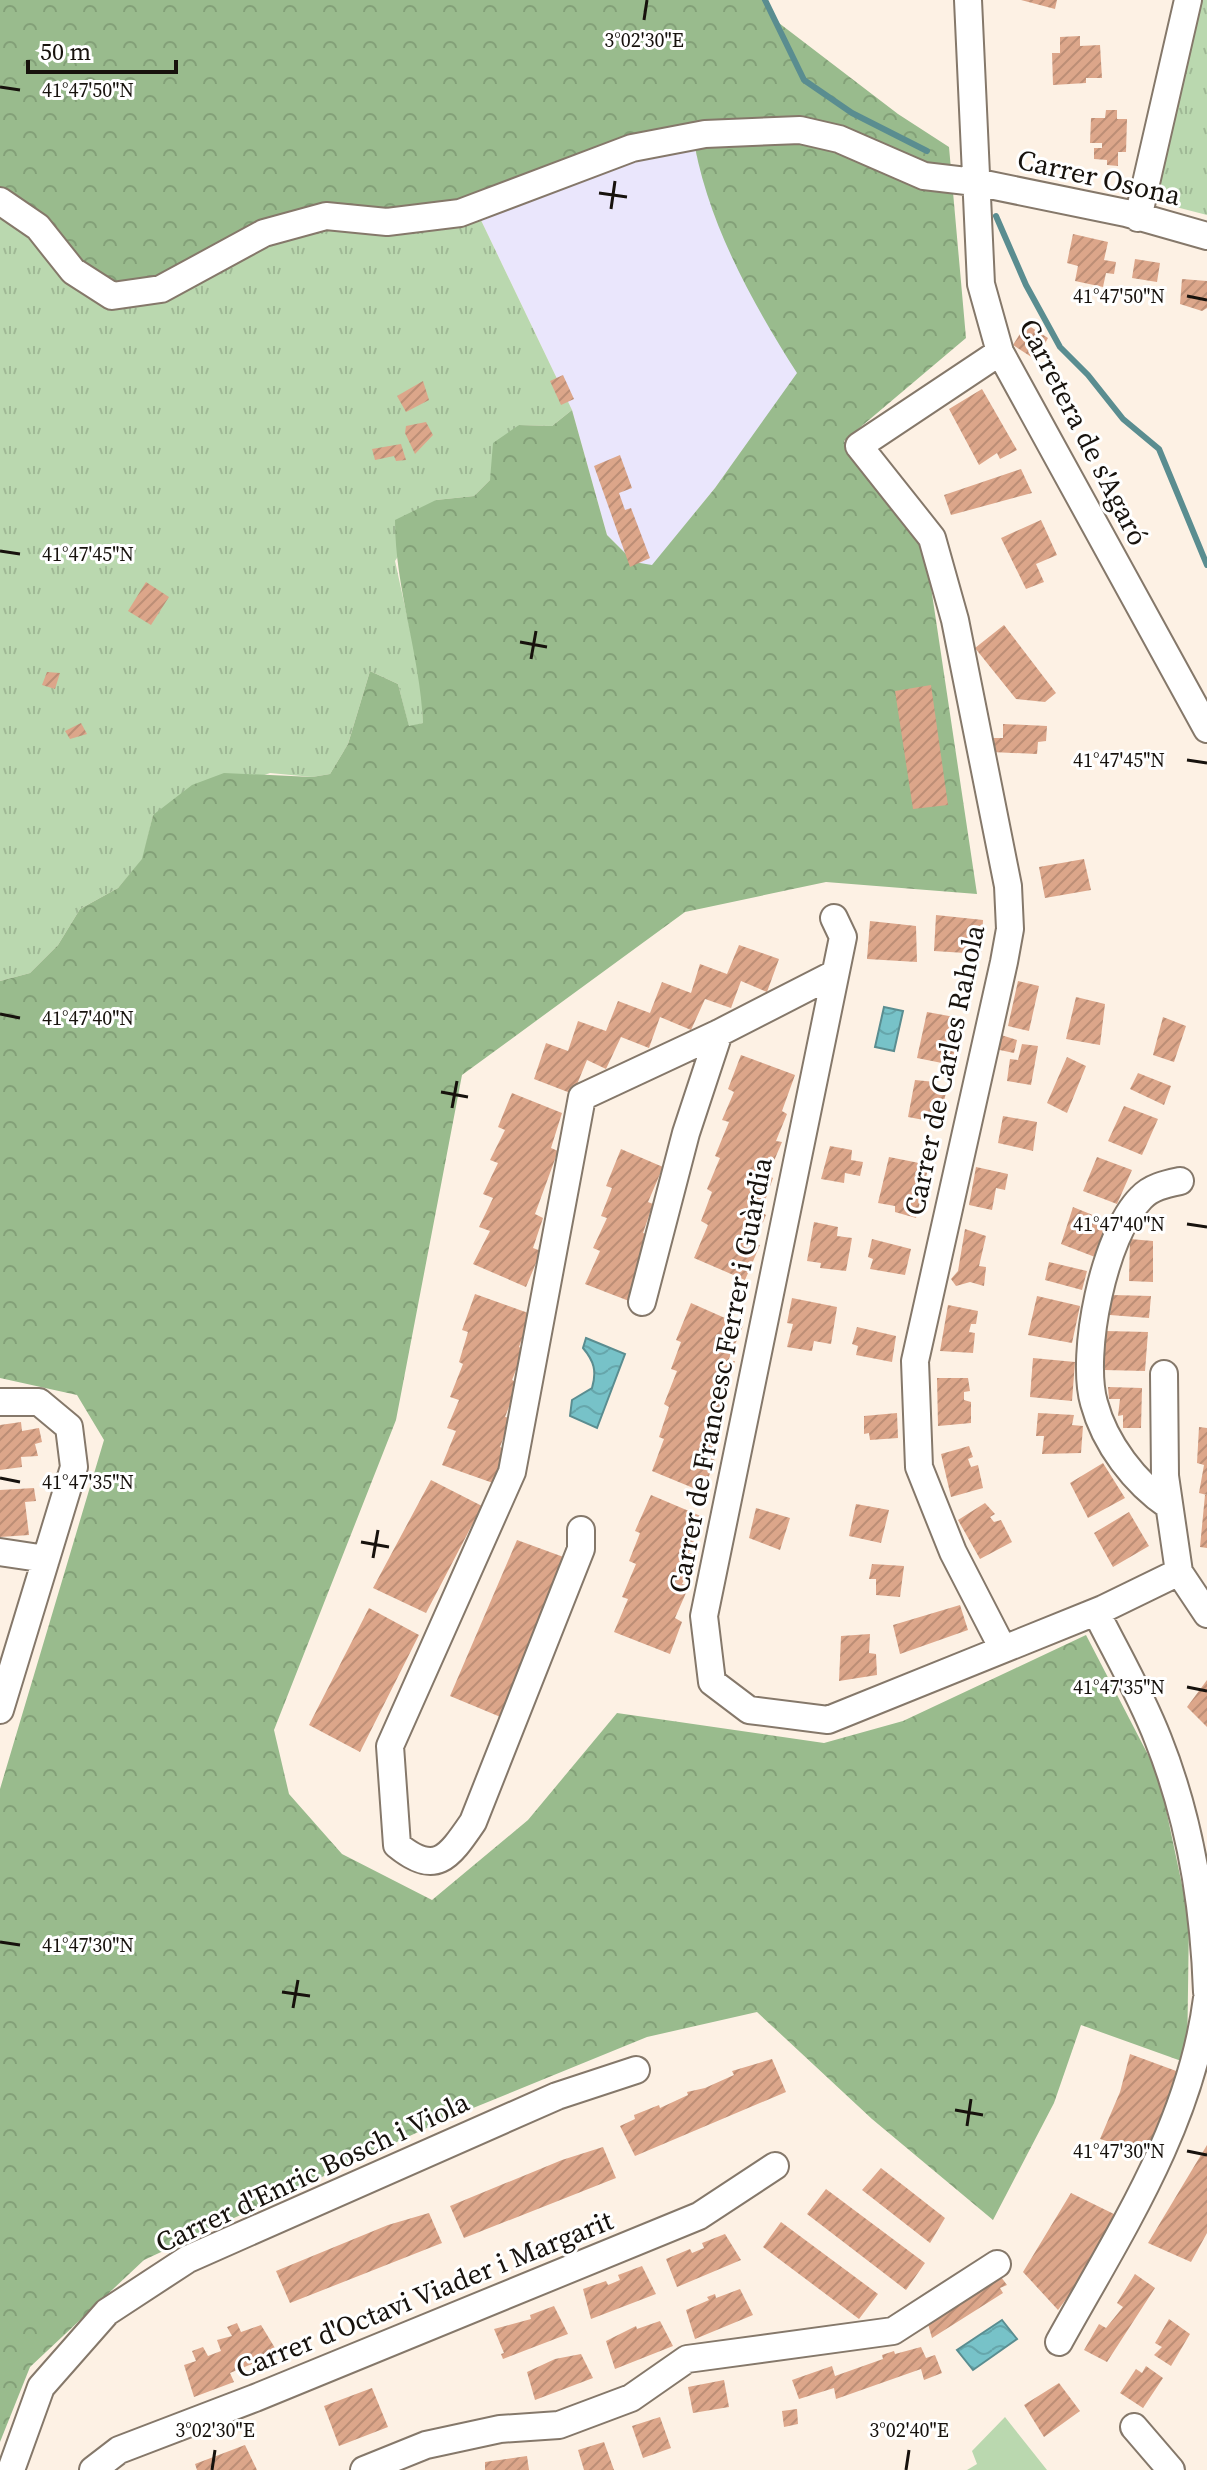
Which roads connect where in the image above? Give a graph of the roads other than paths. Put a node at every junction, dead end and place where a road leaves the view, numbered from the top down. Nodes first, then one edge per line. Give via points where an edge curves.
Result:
1 (968, 0) edge
2 (1188, 0) edge
3 (975, 182) junction
4 (0, 201) edge
5 (1138, 218) junction
6 (1207, 236) edge
7 (1000, 352) junction
8 (1207, 729) edge
9 (834, 918) dead end
10 (834, 974) junction
11 (719, 1033) junction
12 (1180, 1181) dead end
13 (642, 1302) dead end
14 (1164, 1374) dead end
15 (0, 1402) edge
16 (1169, 1506) junction
17 (581, 1530) dead end
18 (0, 1552) edge
19 (46, 1559) junction
20 (1179, 1572) junction
21 (1096, 1612) junction
22 (1207, 1614) edge
23 (1003, 1649) junction
24 (0, 1710) edge
25 (1207, 1992) edge
26 (1207, 1998) edge
27 (636, 2070) dead end
28 (775, 2166) dead end
29 (997, 2264) dead end
30 (1059, 2342) dead end
31 (1134, 2427) dead end
32 (11, 2470) edge
33 (93, 2470) edge
34 (364, 2470) edge
35 (1171, 2470) edge

1 - 3 street, Carretera de s'Agaró
2 - 5 street
3 - 4 street, Carrer Osona via 924,176 839,139 800,130 705,134 632,148 460,213 387,222 326,216 264,233 161,289 112,296 73,271 38,227
3 - 5 street, Carrer Osona
3 - 7 street, Carretera de s'Agaró via 981,284
5 - 6 street, Carrer Osona
7 - 8 street, Carretera de s'Agaró
7 - 23 street, Carrer de Carles Rahola via 859,446 932,538 955,620 1008,886 1010,929 1004,962 915,1361 919,1467 953,1552
9 - 10 street, Carrer de Francesc Ferrer i Guàrdia via 843,937
10 - 11 street
10 - 23 street, Carrer de Francesc Ferrer i Guàrdia via 704,1616 712,1682 749,1710 828,1720
11 - 13 street via 686,1133
11 - 17 street via 582,1097 512,1472 390,1746 397,1845 417,1861 436,1861 454,1849 473,1822 581,1549
12 - 16 street via 1143,1195 1126,1220 1100,1286 1089,1373 1093,1403 1121,1458 1145,1489
14 - 16 street
15 - 19 street via 39,1402 69,1427 74,1467
16 - 20 street
18 - 19 street
19 - 24 street
20 - 21 street, Carrer de Francesc Ferrer i Guàrdia
20 - 22 street
21 - 23 street, Carrer de Francesc Ferrer i Guàrdia
21 - 25 street via 1155,1731 1179,1805 1201,1903
26 - 30 street via 1201,2049 1134,2213
27 - 32 street, Carrer d'Enric Bosch i Viola via 557,2096 188,2259 107,2312 41,2387
28 - 33 street, Carrer d'Octavi Viader i Margarit via 699,2216 119,2450
29 - 34 street via 893,2331 687,2359 631,2398 559,2425 500,2429 426,2445
31 - 35 street

